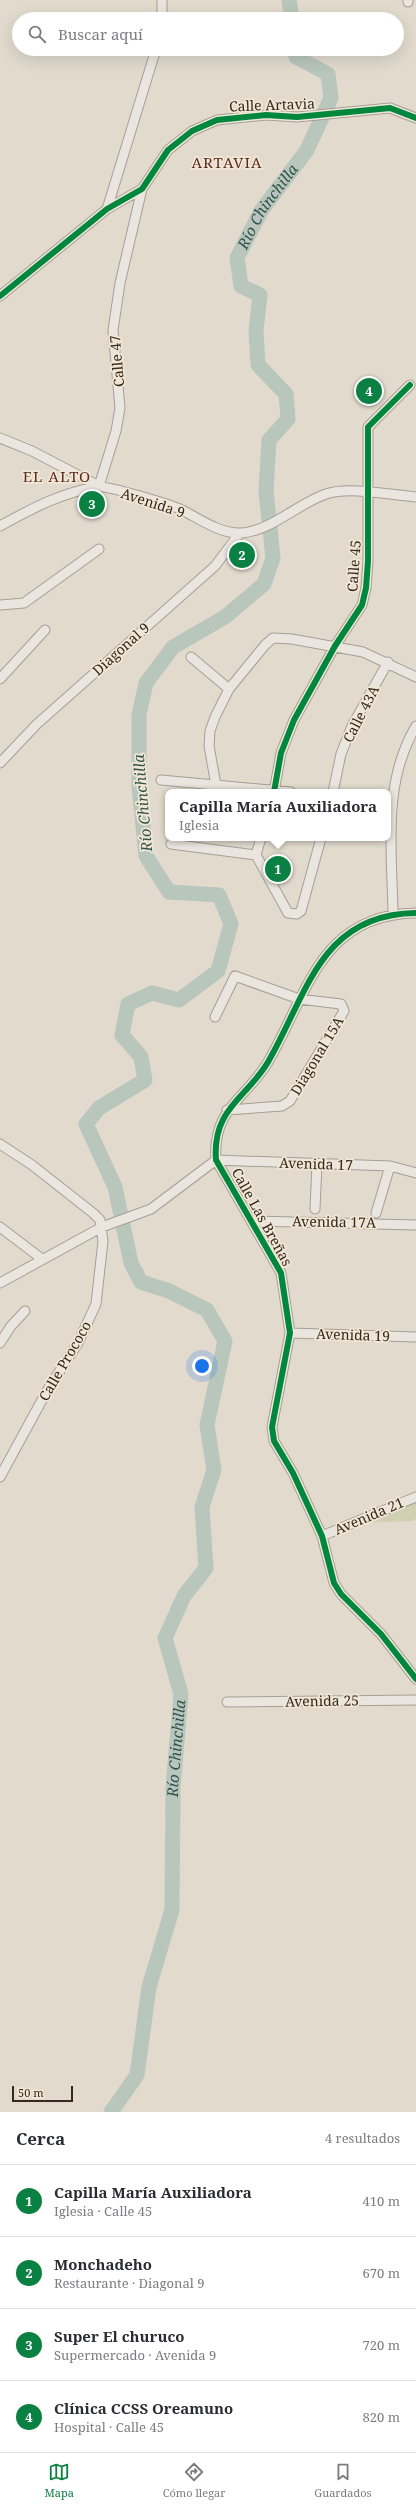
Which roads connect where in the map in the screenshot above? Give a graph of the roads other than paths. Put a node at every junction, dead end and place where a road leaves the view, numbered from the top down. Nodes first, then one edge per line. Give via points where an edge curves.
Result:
1 (162, 0) edge
2 (162, 12) edge
3 (154, 56) edge
4 (416, 118) edge
5 (142, 189) junction
6 (107, 209) junction
7 (0, 296) edge
8 (410, 385) dead end
9 (0, 438) edge
10 (99, 486) junction
11 (369, 492) junction
12 (416, 497) edge
13 (0, 526) edge
14 (240, 533) junction
15 (99, 549) dead end
16 (0, 605) edge
17 (45, 630) dead end
18 (335, 646) junction
19 (191, 657) dead end
20 (388, 662) junction
21 (416, 677) edge
22 (0, 679) edge
23 (229, 689) junction
24 (415, 728) edge
25 (0, 763) edge
26 (161, 780) dead end
27 (216, 785) junction
28 (255, 789) edge
29 (274, 789) edge
30 (333, 789) edge
31 (391, 796) edge
32 (391, 838) edge
33 (260, 841) edge
34 (319, 841) edge
35 (171, 844) dead end
36 (256, 855) junction
37 (393, 913) junction
38 (416, 913) edge
39 (299, 999) junction
40 (215, 1017) dead end
41 (226, 1110) junction
42 (0, 1144) edge
43 (216, 1160) junction
44 (317, 1164) junction
45 (390, 1166) junction
46 (416, 1173) edge
47 (315, 1209) dead end
48 (376, 1213) dead end
49 (251, 1221) junction
50 (416, 1225) edge
51 (0, 1227) edge
52 (102, 1227) junction
53 (42, 1259) junction
54 (0, 1283) edge
55 (25, 1311) dead end
56 (290, 1333) junction
57 (416, 1337) edge
58 (0, 1344) edge
59 (0, 1477) edge
60 (416, 1496) edge
61 (322, 1536) junction
62 (416, 1679) edge
63 (416, 1700) edge
64 (227, 1702) dead end

1 - 2 street
3 - 6 street
4 - 5 street, Calle Artavia via 390,108 297,117 254,115 216,120 192,131 168,150
5 - 6 street, Calle Artavia
5 - 10 street, Calle 47 via 120,283 113,330 120,408 116,431
6 - 7 street, Calle Artavia
8 - 11 street, Calle 45 via 368,427
9 - 10 street, Avenida 9 via 32,451
10 - 13 street via 35,506
10 - 14 street, Avenida 9 via 177,508 222,530
11 - 12 street
11 - 14 street via 327,493 260,528
11 - 18 street, Calle 45 via 366,588 362,605
14 - 25 street, Diagonal 9 via 215,566 37,724
15 - 16 street via 24,603
17 - 22 street
18 - 20 street via 363,652
18 - 23 street via 273,638
18 - 29 street, Calle 45 via 294,720 281,753
19 - 23 street
20 - 21 street
20 - 30 street, Calle 43A via 352,726 341,754
23 - 27 street via 210,731 209,746
24 - 31 street via 397,771
26 - 27 street
27 - 28 street
32 - 37 street
33 - 36 street
34 - 36 street via 301,911 293,914 288,913
35 - 36 street
37 - 38 street
37 - 39 street, Calle Las Breñas via 343,938 326,954 312,973
39 - 40 street via 235,976
39 - 41 street, Calle Las Breñas via 265,1067
39 - 41 street, Diagonal 15A via 341,1004 344,1011 286,1104
41 - 43 street, Calle Las Breñas via 216,1142
42 - 52 street via 32,1165 93,1213 100,1220
43 - 44 street, Avenida 17
43 - 49 street, Calle Las Breñas
43 - 52 street via 162,1201 134,1217
44 - 45 street, Avenida 17
44 - 47 street
45 - 46 street, Avenida 17
45 - 48 street
49 - 50 street, Avenida 17A
49 - 56 street, Calle Las Breñas via 280,1273
51 - 53 street
52 - 53 street
52 - 59 street, Calle Prococo via 102,1264 96,1304 78,1343 48,1389
53 - 54 street
55 - 58 street
56 - 57 street, Avenida 19
56 - 61 street, Calle Las Breñas via 272,1427 274,1441 293,1472
60 - 61 street, Avenida 21
61 - 62 street, Calle Las Breñas via 338,1588 381,1634
63 - 64 street, Avenida 25

